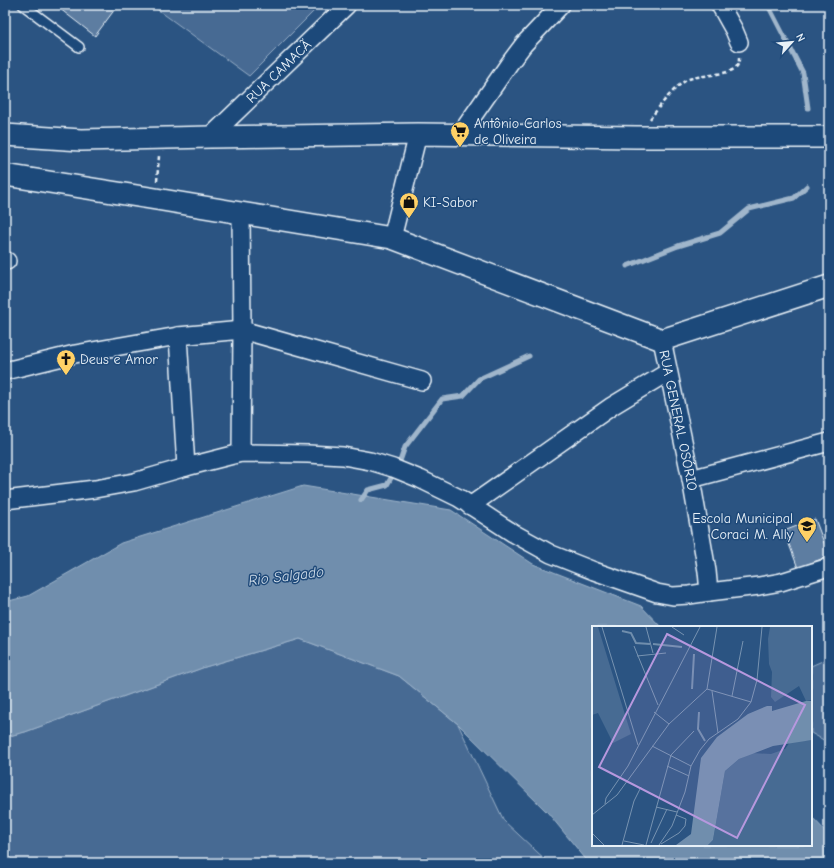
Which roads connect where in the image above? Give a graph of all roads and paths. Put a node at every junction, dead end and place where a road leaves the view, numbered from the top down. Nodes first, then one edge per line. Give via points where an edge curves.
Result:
1 (23, 5) edge
2 (346, 5) edge
3 (561, 5) edge
4 (720, 5) edge
5 (739, 42) joint
6 (79, 47) dead end
7 (418, 134) junction
8 (5, 135) edge
9 (458, 136) junction
10 (210, 137) junction
11 (636, 137) junction
12 (829, 137) edge
13 (160, 138) junction
14 (5, 175) edge
15 (156, 199) junction
16 (241, 213) junction
17 (392, 238) junction
18 (829, 286) edge
19 (242, 330) junction
20 (178, 336) junction
21 (662, 340) junction
22 (5, 371) edge
23 (668, 372) junction
24 (422, 381) dead end
25 (829, 442) edge
26 (241, 453) junction
27 (186, 467) junction
28 (691, 480) junction
29 (5, 500) edge
30 (470, 506) junction
31 (829, 567) edge
32 (709, 592) junction

1 - 6 lane
2 - 10 street, RUA CAMACÃ
3 - 9 street via 512,59
4 - 5 street
5 - 11 path via 739,63 734,69 700,76 679,85
7 - 9 street
7 - 10 street
7 - 17 street
8 - 13 street via 81,140
9 - 11 street
10 - 13 street
11 - 12 street
13 - 15 path
14 - 15 street
15 - 16 street
16 - 17 street
16 - 19 street
17 - 21 street
18 - 21 street
19 - 20 street
19 - 24 street
19 - 26 street
20 - 22 street via 75,354
20 - 27 street
21 - 23 street, RUA GENERAL OSÓRIO
23 - 28 street, RUA GENERAL OSÓRIO
23 - 30 street via 612,406
25 - 28 street
26 - 27 street
26 - 30 street via 343,456 370,461 420,479
27 - 29 street via 134,482
28 - 32 street, RUA GENERAL OSÓRIO
30 - 32 street via 551,554 623,582 673,596
31 - 32 street via 781,582

